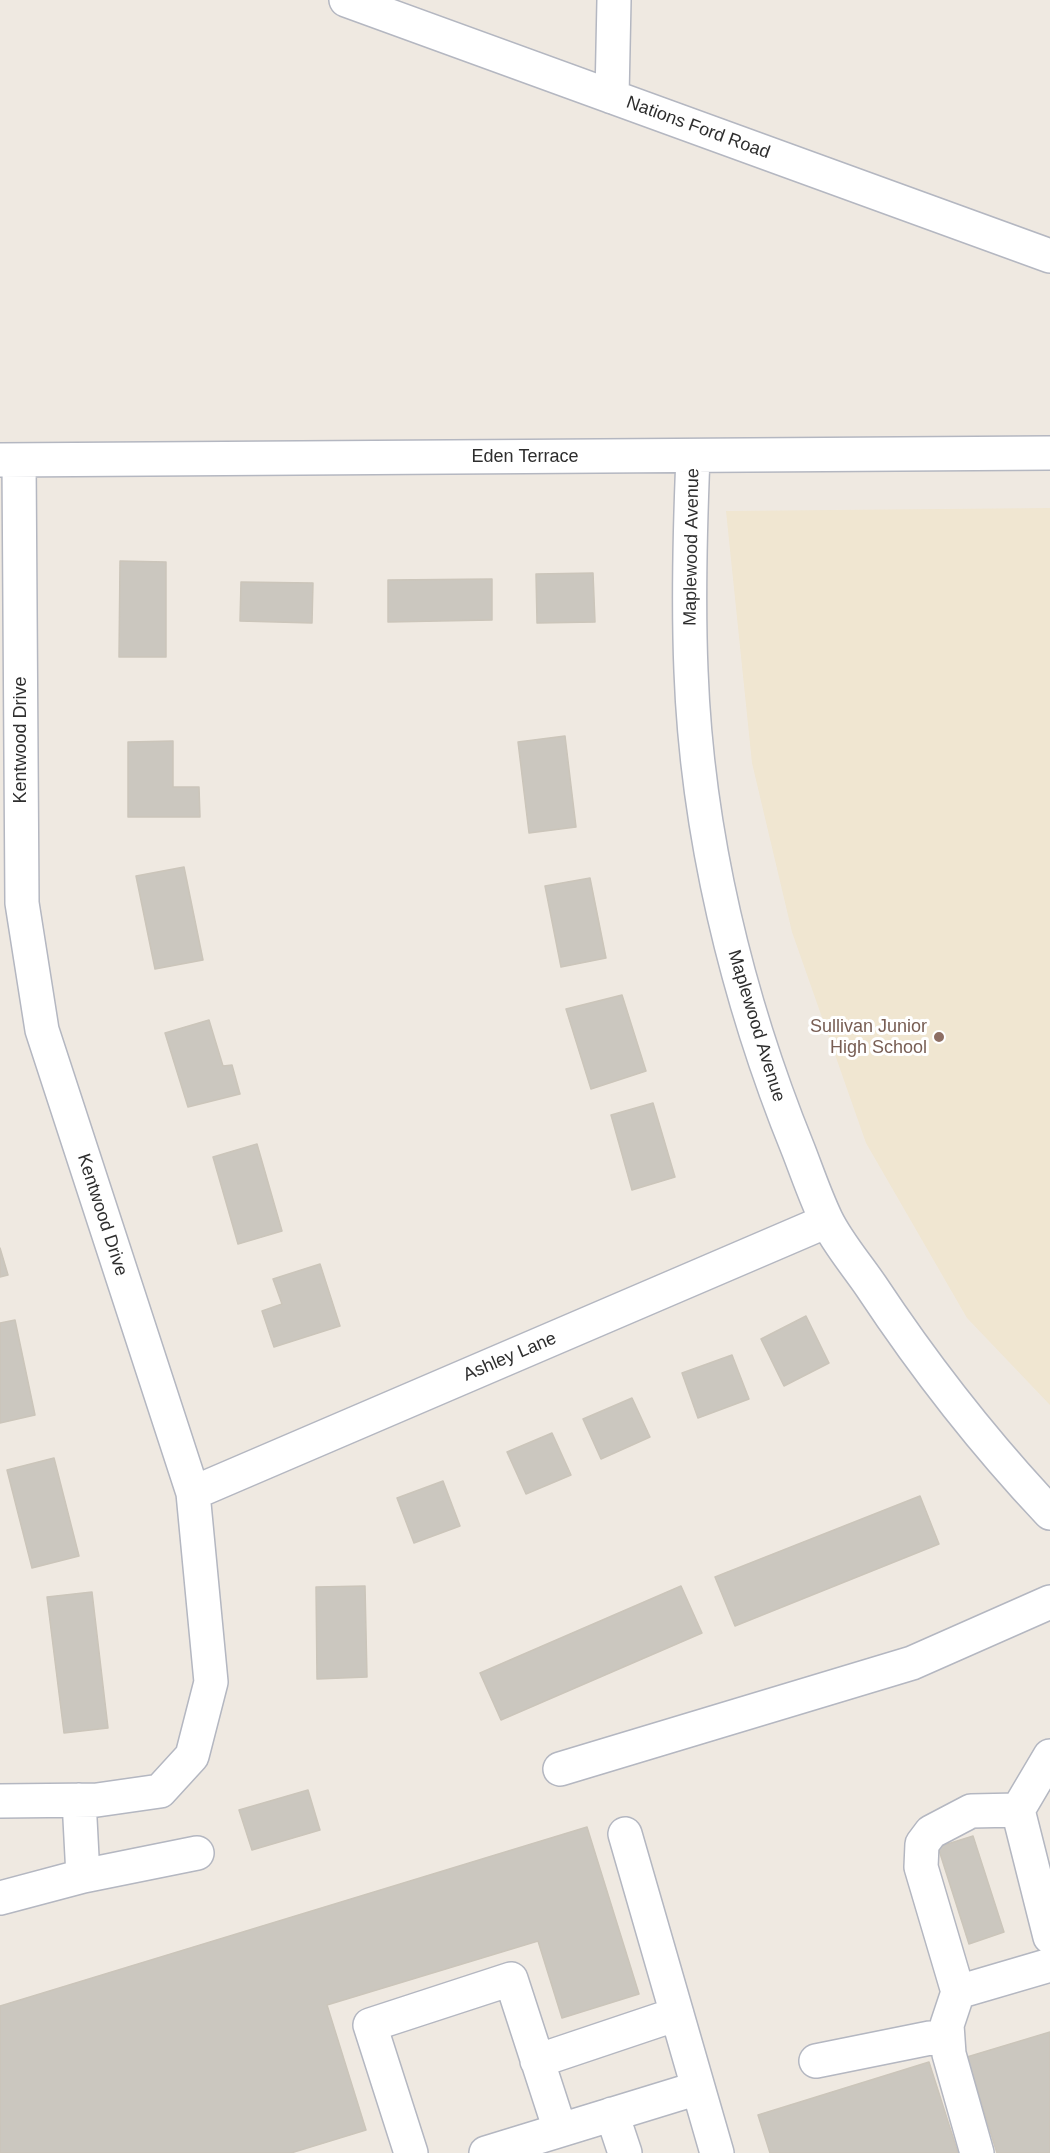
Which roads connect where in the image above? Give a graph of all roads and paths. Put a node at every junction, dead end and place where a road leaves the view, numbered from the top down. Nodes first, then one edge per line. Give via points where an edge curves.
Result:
1 (346, 0) edge
2 (614, 0) edge
3 (612, 97) junction
4 (1050, 256) edge
5 (1050, 453) edge
6 (693, 457) junction
7 (9, 460) edge
8 (827, 1221) junction
9 (193, 1493) junction
10 (1050, 1513) edge
11 (1050, 1602) edge
12 (1050, 1756) edge
13 (560, 1769) dead end
14 (79, 1800) junction
15 (0, 1801) edge
16 (1018, 1810) junction
17 (625, 1834) dead end
18 (198, 1853) dead end
19 (83, 1876) junction
20 (0, 1898) edge
21 (1050, 1937) edge
22 (1050, 1965) edge
23 (958, 1992) junction
24 (677, 2014) junction
25 (948, 2042) junction
26 (537, 2061) junction
27 (816, 2061) dead end
28 (698, 2088) junction
29 (612, 2114) junction
30 (560, 2130) junction
31 (411, 2153) edge
32 (486, 2153) edge
33 (625, 2153) edge
34 (717, 2153) edge
35 (977, 2153) edge

1 - 3 street, Nations Ford Road
2 - 3 street
3 - 4 street, Nations Ford Road
5 - 6 street, Eden Terrace
6 - 7 street, Eden Terrace
6 - 8 street, Maplewood Avenue via 691,674 700,779 717,884 741,986 773,1087
7 - 9 street, Kentwood Drive via 22,903 42,1030
8 - 9 street, Ashley Lane
8 - 10 street, Maplewood Avenue via 949,1395
9 - 14 street, Kentwood Drive via 211,1682 192,1756 160,1791
11 - 13 street via 912,1663
12 - 16 street
14 - 15 street, Kentwood Drive
14 - 19 street
16 - 21 street
16 - 23 street via 971,1811 931,1832 922,1844 921,1867
17 - 24 street
18 - 19 street
19 - 20 street
22 - 23 street
23 - 25 street via 947,2025
24 - 26 street
24 - 28 street
25 - 27 street via 930,2038
25 - 35 street
26 - 30 street
26 - 31 street via 511,1979 370,2025
28 - 29 street
28 - 34 street
29 - 30 street
29 - 33 street
30 - 32 street

